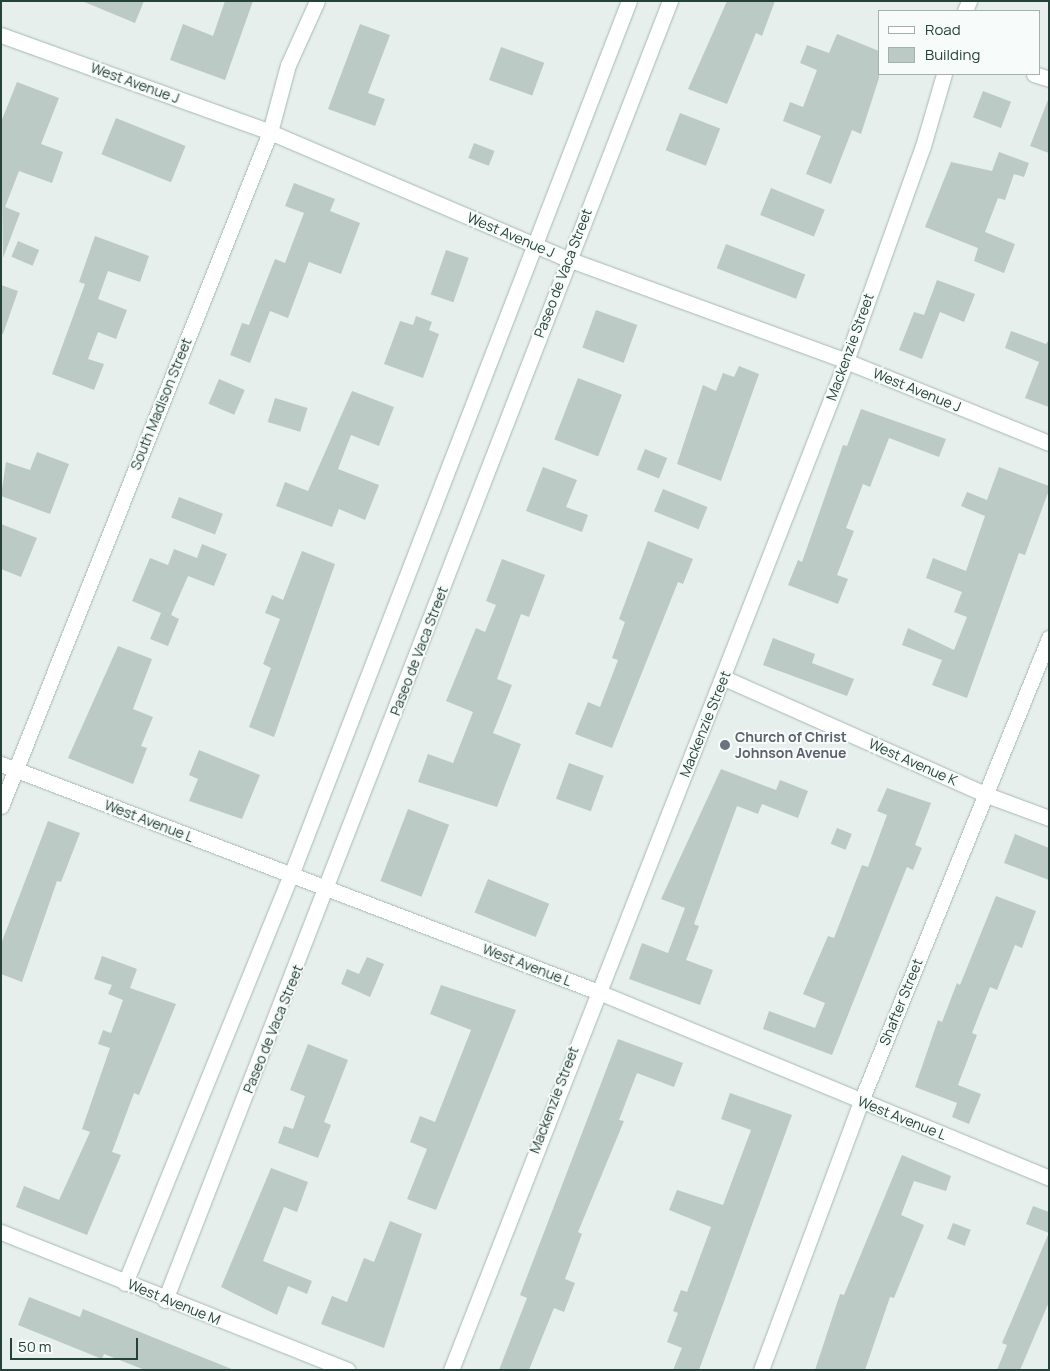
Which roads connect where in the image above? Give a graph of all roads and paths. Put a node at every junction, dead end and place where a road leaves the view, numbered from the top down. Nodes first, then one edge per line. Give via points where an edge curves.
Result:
1 (317, 1) edge
2 (629, 1) edge
3 (670, 1) edge
4 (1, 35) edge
5 (944, 75) edge
6 (1037, 75) edge
7 (1049, 79) edge
8 (270, 132) junction
9 (535, 245) junction
10 (568, 259) junction
11 (846, 361) junction
12 (1049, 443) edge
13 (1049, 638) edge
14 (724, 678) junction
15 (8, 767) edge
16 (984, 794) junction
17 (1, 806) edge
18 (1049, 818) edge
19 (291, 875) junction
20 (328, 889) junction
21 (596, 991) junction
22 (861, 1101) junction
23 (1049, 1178) edge
24 (1, 1232) edge
25 (125, 1283) junction
26 (165, 1300) junction
27 (348, 1370) edge
28 (451, 1370) edge
29 (762, 1370) edge

1 - 8 street, South Madison Street via 288,65
2 - 9 street
3 - 10 street, Paseo de Vaca Street
4 - 8 street, West Avenue J
5 - 11 street, Mackenzie Street via 923,146
6 - 7 street
8 - 9 street, West Avenue J
8 - 15 street, South Madison Street
9 - 10 street, West Avenue J
9 - 19 street
10 - 11 street, West Avenue J
10 - 20 street, Paseo de Vaca Street
11 - 12 street, West Avenue J
11 - 14 street, Mackenzie Street
13 - 16 street, Shafter Street
14 - 16 street, West Avenue K
14 - 21 street, Mackenzie Street
15 - 17 street, South Madison Street
15 - 19 street, West Avenue L
16 - 18 street, West Avenue K
16 - 22 street, Shafter Street
19 - 20 street, West Avenue L
19 - 25 street
20 - 21 street, West Avenue L
20 - 26 street, Paseo de Vaca Street
21 - 22 street, West Avenue L
21 - 28 street, Mackenzie Street
22 - 23 street, West Avenue L
22 - 29 street, Shafter Street
24 - 25 street, West Avenue M
25 - 26 street, West Avenue M
26 - 27 street, West Avenue M

